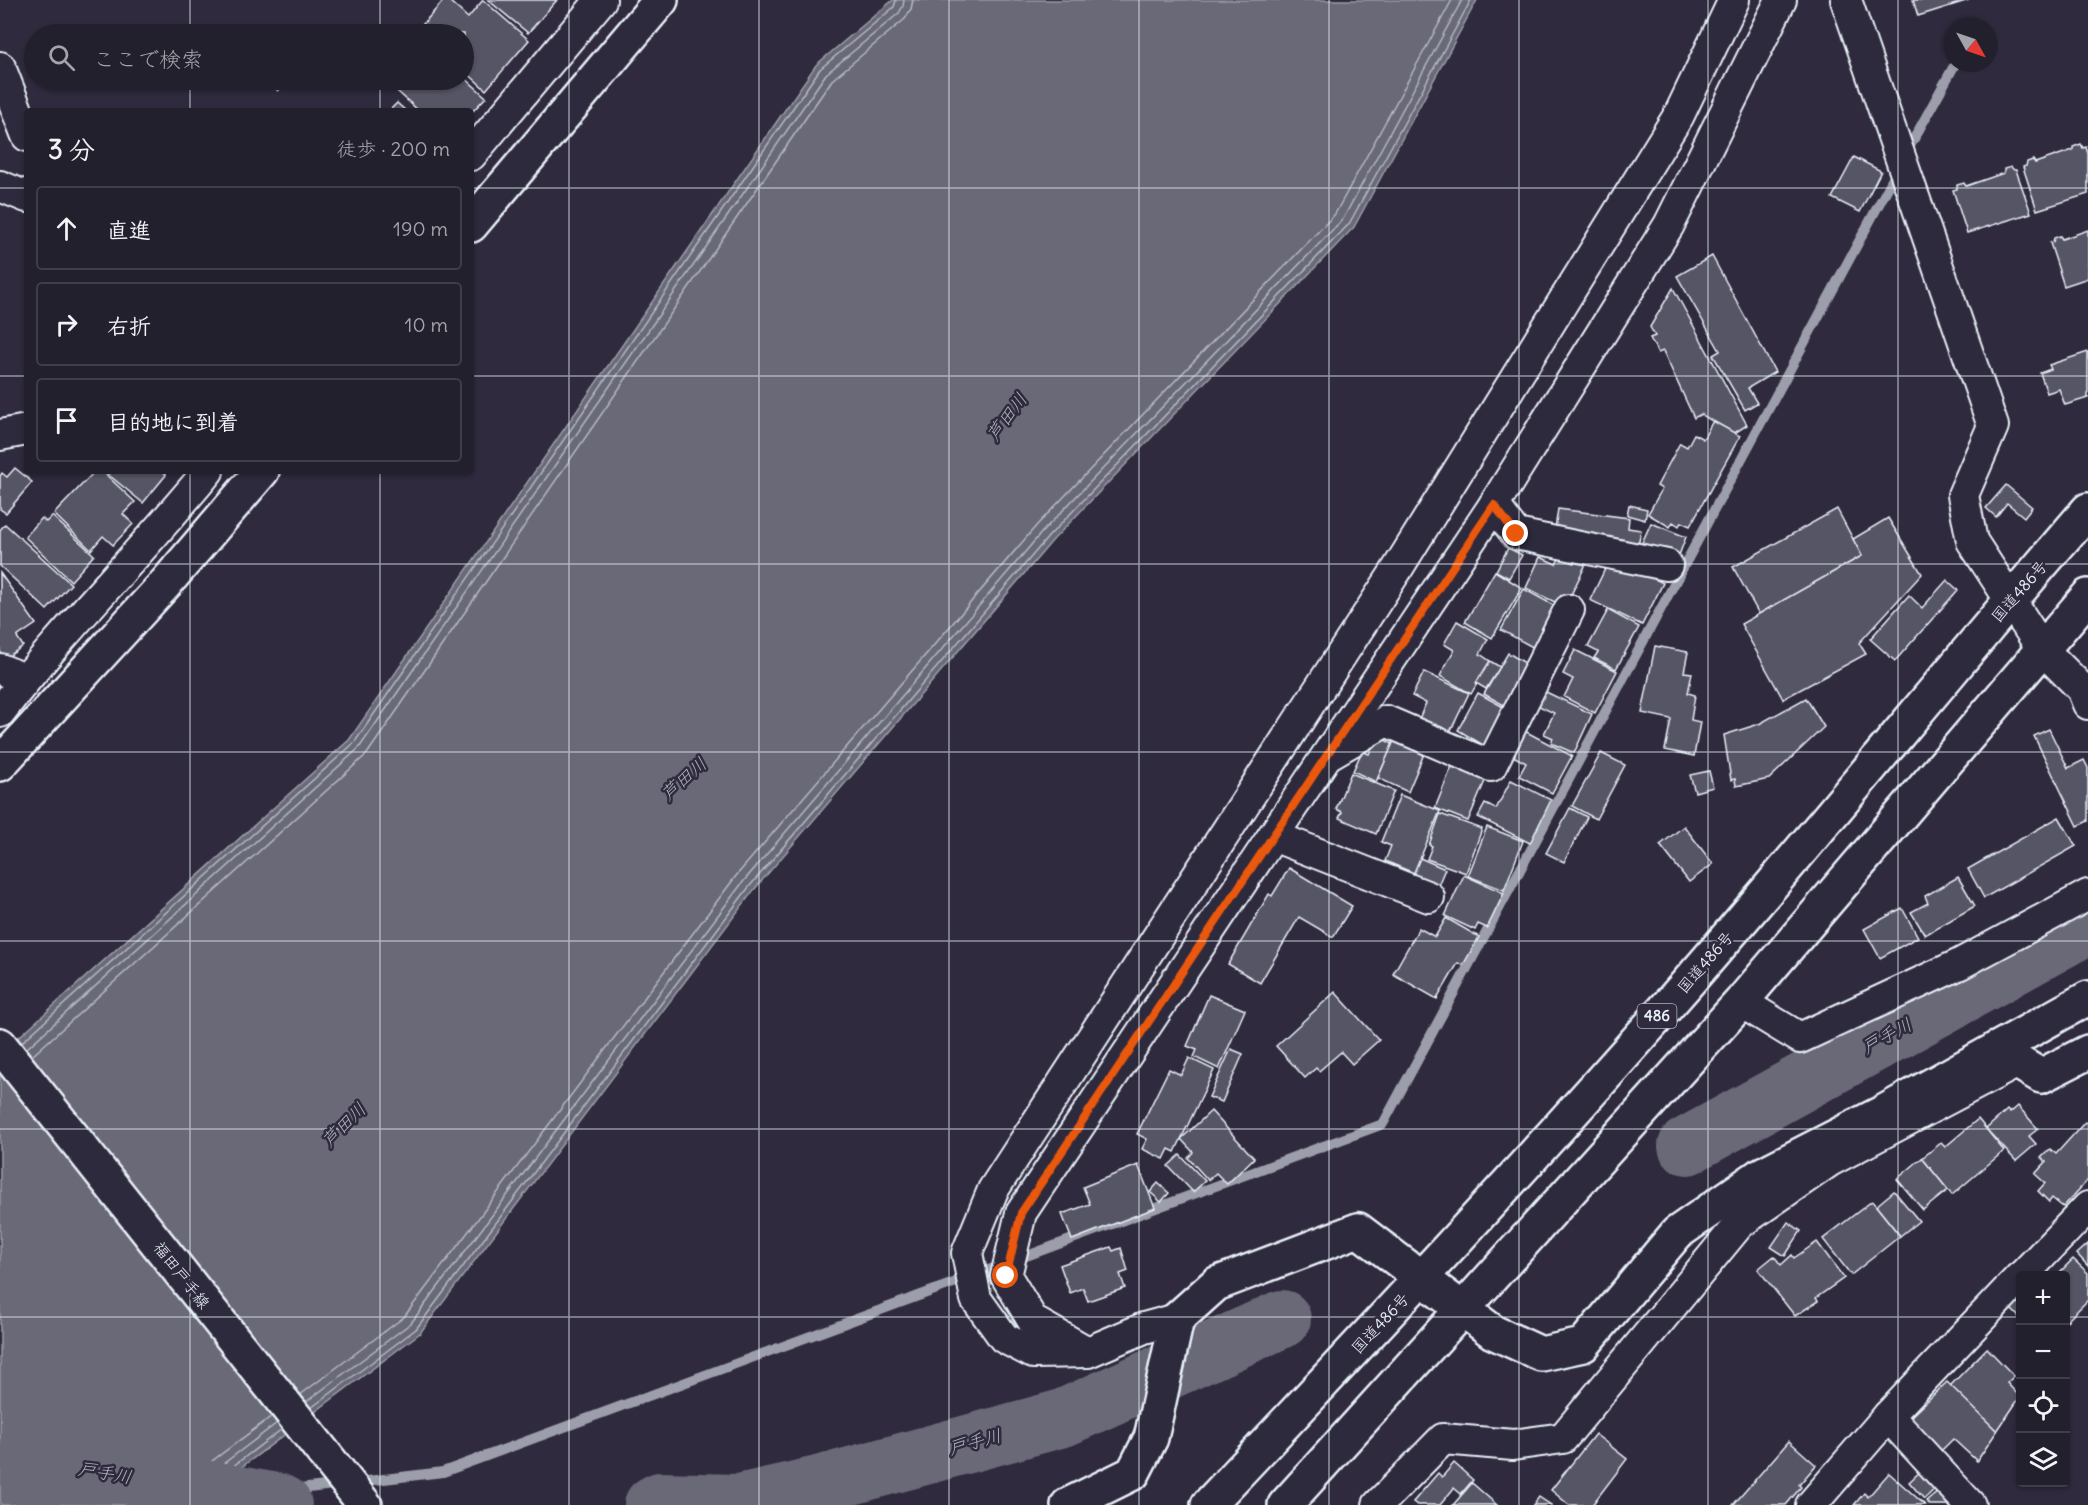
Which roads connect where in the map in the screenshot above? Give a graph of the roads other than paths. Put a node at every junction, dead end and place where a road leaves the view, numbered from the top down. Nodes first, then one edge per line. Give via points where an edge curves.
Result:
1 (601, 0) edge
2 (661, 0) edge
3 (1734, 0) edge
4 (1781, 0) edge
5 (1846, 0) edge
6 (0, 67) edge
7 (24, 128) edge
8 (474, 151) edge
9 (0, 186) edge
10 (24, 196) edge
11 (474, 221) edge
12 (24, 431) edge
13 (0, 435) edge
14 (206, 474) edge
15 (259, 474) edge
16 (1494, 505) junction
17 (2088, 510) edge
18 (1667, 565) dead end
19 (2088, 596) edge
20 (2010, 600) junction
21 (1569, 610) dead end
22 (2042, 649) junction
23 (12, 674) edge
24 (2088, 704) edge
25 (0, 712) edge
26 (1326, 756) junction
27 (0, 764) edge
28 (1273, 836) junction
29 (2088, 895) edge
30 (1428, 897) dead end
31 (2088, 998) edge
32 (1742, 1002) junction
33 (0, 1045) edge
34 (2088, 1052) edge
35 (2007, 1056) junction
36 (2088, 1207) edge
37 (2026, 1271) edge
38 (1422, 1278) junction
39 (2016, 1281) edge
40 (1464, 1309) junction
41 (1177, 1319) junction
42 (1088, 1352) junction
43 (1888, 1416) junction
44 (365, 1505) edge
45 (1068, 1505) edge
46 (1208, 1505) edge
47 (1285, 1505) edge
48 (1378, 1505) edge
49 (1811, 1505) edge
50 (1970, 1505) edge

1 - 8 street
2 - 11 main road
3 - 42 street via 1679,115 1402,561 993,1190 967,1253 976,1299 1004,1338 1033,1353
4 - 16 street via 1669,225
5 - 20 street via 1993,426 1964,495 1972,542
6 - 7 street
9 - 10 street
12 - 13 street
14 - 23 street via 173,514
15 - 27 main road
16 - 18 street via 1516,534
16 - 26 street
17 - 20 main road, 国道486号 / 486
19 - 22 main road
20 - 22 street
20 - 38 main road, 国道486号 / 486 via 1704,964
21 - 26 street via 1491,766 1386,722
22 - 24 street via 2082,689
22 - 32 main road
23 - 25 street
26 - 28 street
28 - 30 street
28 - 42 street via 1021,1213 1006,1276 1033,1321
29 - 32 street via 1960,964 1800,1038
31 - 35 main road
32 - 40 main road
33 - 44 main road, 福田戸手線
34 - 35 main road via 2042,1076
35 - 40 main road via 1882,1113 1759,1176 1677,1233 1583,1345 1541,1354 1493,1332
35 - 48 street via 1830,1161 1740,1223 1563,1438 1513,1445 1443,1439
36 - 37 street
38 - 40 main road
38 - 41 main road via 1358,1230 1216,1284
38 - 46 main road, 国道486号 / 486
39 - 43 street
40 - 47 main road
41 - 42 street via 1144,1328
41 - 45 main road via 1151,1438 1133,1473
43 - 49 street
43 - 50 street

